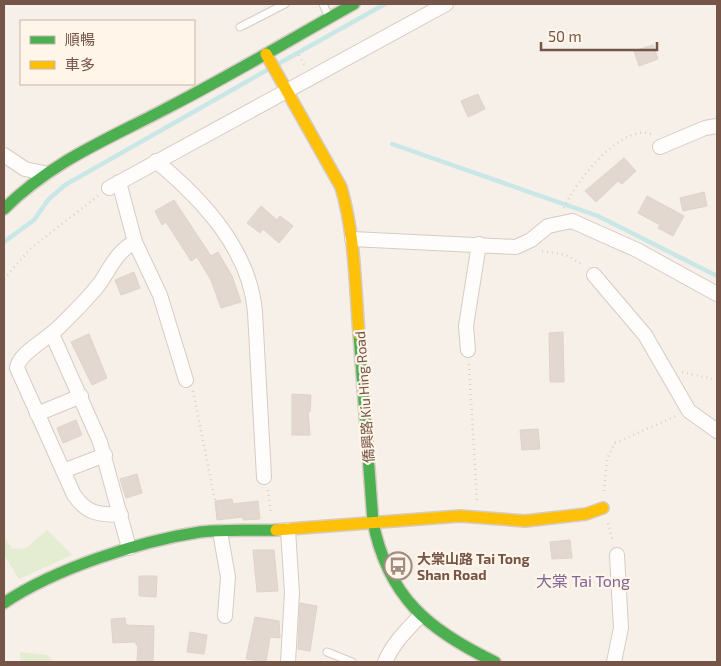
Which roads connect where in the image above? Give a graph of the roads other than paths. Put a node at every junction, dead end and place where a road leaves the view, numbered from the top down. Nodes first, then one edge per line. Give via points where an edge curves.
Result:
1 (285, 4) edge
2 (323, 4) edge
3 (354, 4) edge
4 (446, 4) edge
5 (330, 18) junction
6 (240, 27) dead end
7 (266, 54) junction
8 (288, 91) junction
9 (717, 126) edge
10 (664, 145) road end
11 (5, 158) edge
12 (156, 161) junction
13 (44, 173) junction
14 (4, 209) edge
15 (352, 238) junction
16 (134, 242) junction
17 (479, 244) junction
18 (594, 275) road end
19 (717, 294) edge
20 (52, 334) junction
21 (468, 350) road end
22 (186, 380) road end
23 (81, 396) junction
24 (37, 414) junction
25 (717, 432) edge
26 (104, 455) junction
27 (62, 470) junction
28 (264, 477) road end
29 (603, 508) road end
30 (121, 515) junction
31 (373, 522) junction
32 (288, 530) junction
33 (220, 532) junction
34 (129, 548) junction
35 (618, 555) road end
36 (4, 603) edge
37 (225, 616) dead end
38 (420, 616) junction
39 (327, 652) dead end
40 (335, 659) edge
41 (288, 662) edge
42 (352, 662) edge
43 (385, 662) edge
44 (495, 662) edge
45 (614, 662) edge

1 - 6 lane
2 - 5 lane
3 - 5 street
4 - 8 street
5 - 7 street
7 - 8 street, 僑興路 Kiu Hing Road
7 - 13 street via 150,118 74,153
8 - 12 street
8 - 15 street, 僑興路 Kiu Hing Road via 341,187
9 - 10 street
11 - 13 street via 25,169
12 - 16 street via 114,185
12 - 28 street via 187,187 232,244 248,273 255,312
13 - 14 street via 22,189
15 - 17 street
15 - 31 street, 僑興路 Kiu Hing Road
16 - 20 street via 123,248 100,283
16 - 22 street via 160,294
17 - 19 street via 516,247 548,226 572,221 638,250
17 - 21 street via 466,326
18 - 25 street via 645,335 689,411
20 - 23 street
20 - 24 street via 17,364
23 - 24 street
23 - 26 street
24 - 27 street
26 - 27 street
26 - 30 street
27 - 30 street via 82,506 94,513
29 - 31 street via 586,514 525,521 460,516
30 - 34 street
31 - 32 street
31 - 38 street, 僑興路 Kiu Hing Road via 388,569 408,603
32 - 33 street
32 - 41 street via 292,593
33 - 34 street via 177,536
33 - 37 street via 228,577
34 - 36 street via 26,588
35 - 45 street via 621,628
38 - 43 street via 400,636
38 - 44 street, 僑興路 Kiu Hing Road via 442,634
39 - 40 lane
40 - 42 lane

